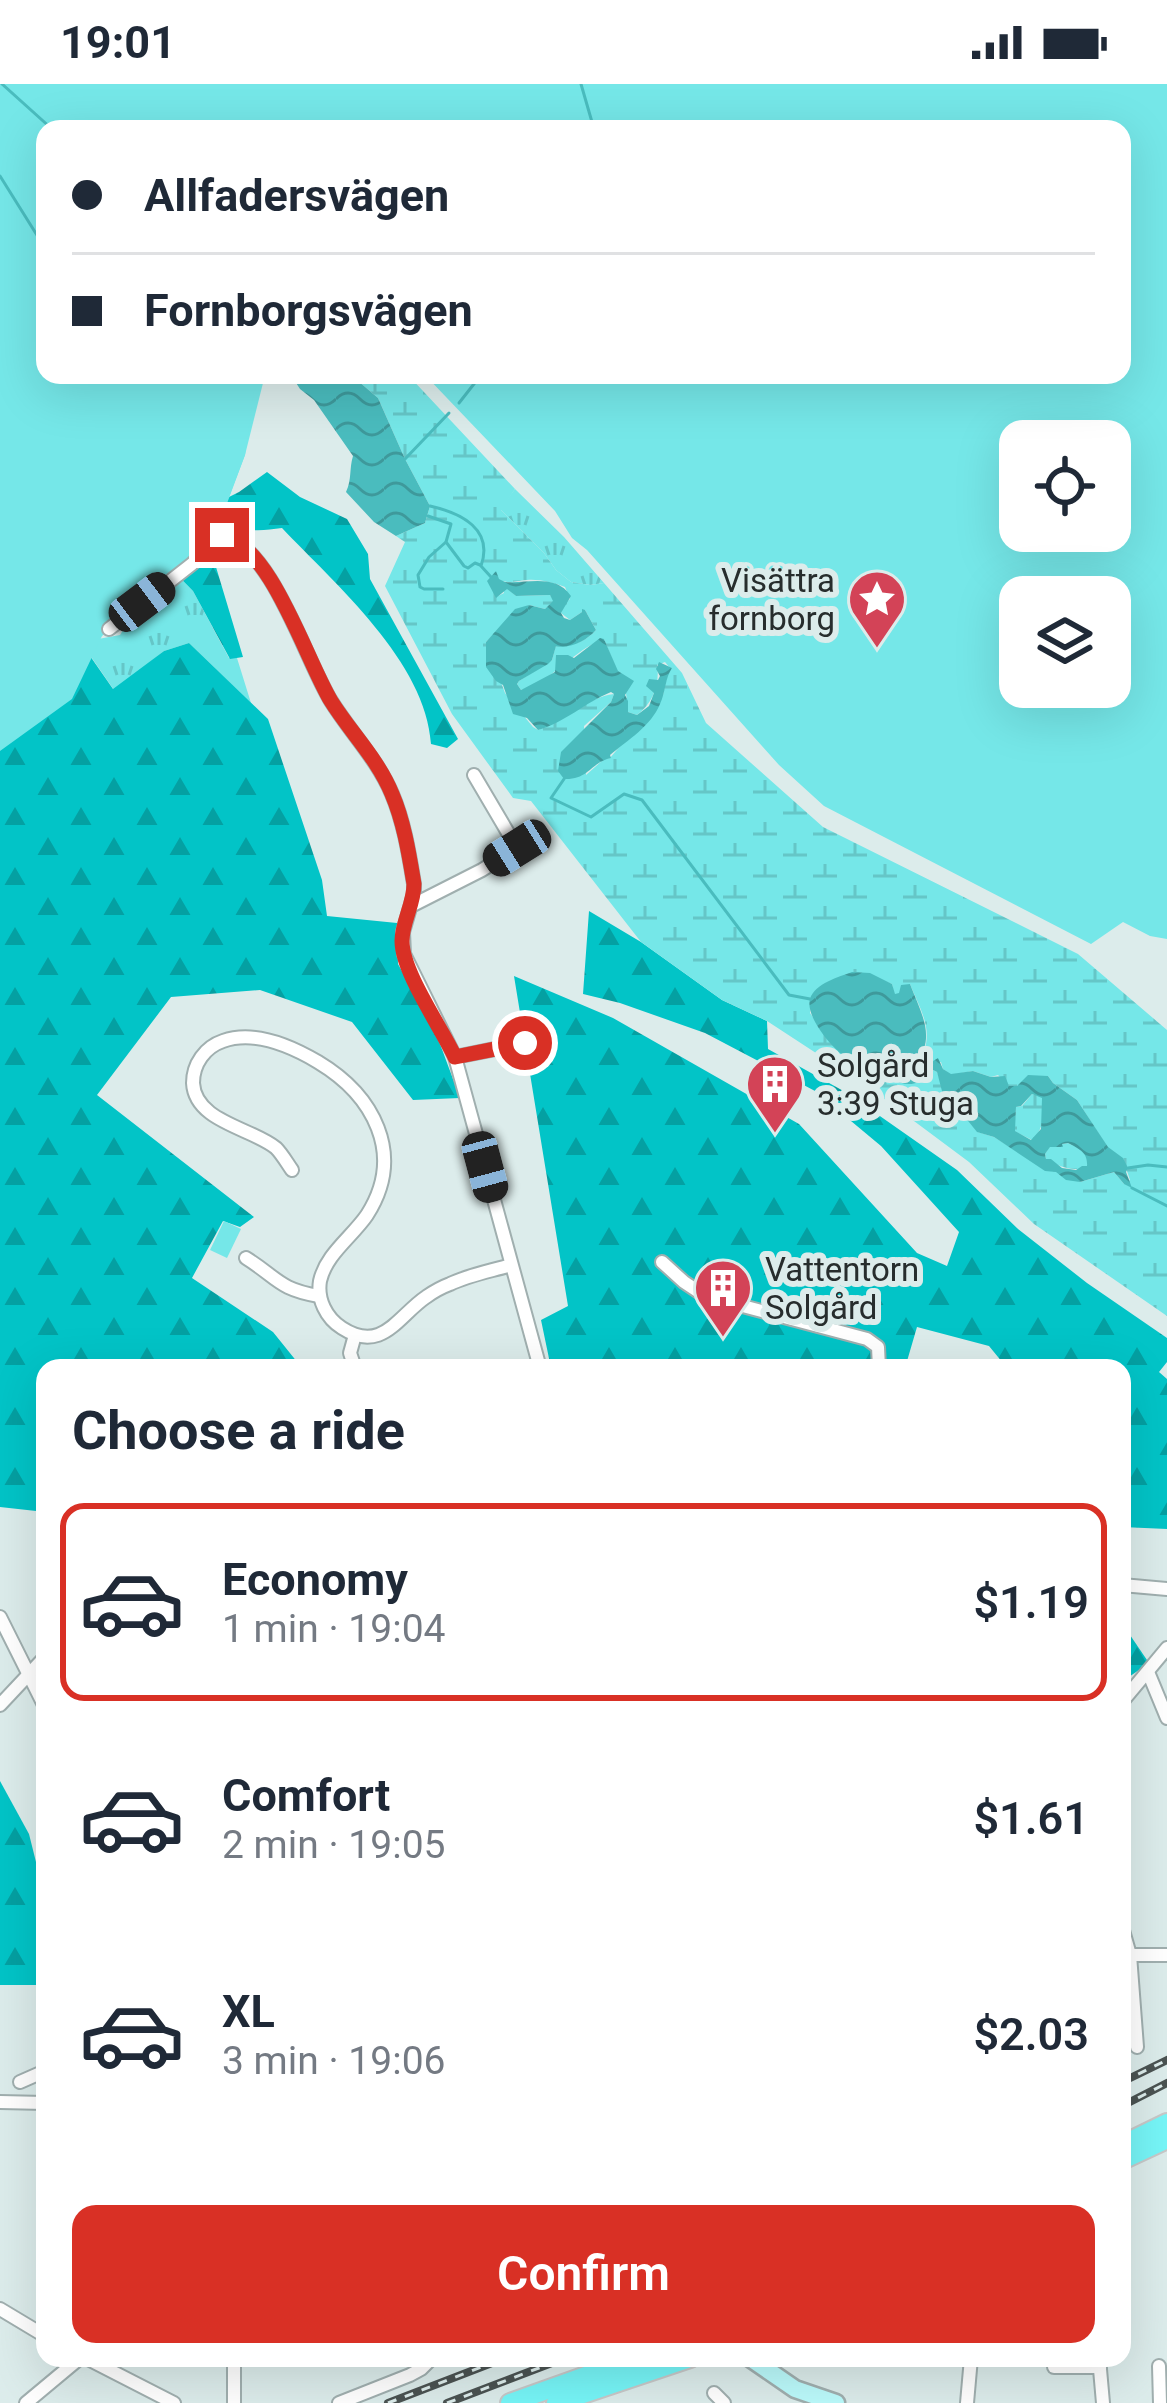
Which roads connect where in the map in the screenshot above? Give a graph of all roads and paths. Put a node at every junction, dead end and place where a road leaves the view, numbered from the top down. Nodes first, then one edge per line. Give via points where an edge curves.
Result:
1 (110, 629) dead end
2 (474, 775) dead end
3 (540, 832) dead end
4 (517, 848) junction
5 (410, 906) junction
6 (525, 1043) dead end
7 (455, 1057) junction
8 (292, 1170) dead end
9 (246, 1258) dead end
10 (662, 1262) dead end
11 (511, 1265) junction
12 (319, 1296) junction
13 (355, 1335) junction
14 (352, 1359) edge
15 (537, 1359) edge
16 (879, 1359) edge
17 (1131, 1586) edge
18 (1167, 1589) edge
19 (0, 1617) edge
20 (1167, 1648) edge
21 (36, 1667) edge
22 (1148, 1672) junction
23 (29, 1675) junction
24 (36, 1689) edge
25 (1131, 1692) edge
26 (0, 1705) edge
27 (1167, 1718) edge
28 (1131, 1954) edge
29 (1167, 1955) edge
30 (1131, 1967) edge
31 (1137, 2047) dead end
32 (36, 2075) edge
33 (20, 2081) dead end
34 (0, 2102) edge
35 (36, 2103) edge
36 (1167, 2123) edge
37 (1167, 2139) edge
38 (1131, 2141) edge
39 (1131, 2157) edge
40 (0, 2309) edge
41 (36, 2331) edge
42 (1159, 2366) dead end
43 (72, 2367) edge
44 (101, 2367) edge
45 (234, 2367) edge
46 (423, 2367) edge
47 (611, 2367) edge
48 (667, 2367) edge
49 (771, 2367) edge
50 (970, 2367) edge
51 (1099, 2367) edge
52 (26, 2403) edge
53 (174, 2403) edge
54 (234, 2403) edge
55 (339, 2403) edge
56 (510, 2403) edge
57 (556, 2403) edge
58 (836, 2403) edge
59 (967, 2403) edge
60 (1103, 2403) edge
61 (1160, 2403) edge

1 - 5 street via 222,535 237,538 272,582 333,704 389,787 412,869
2 - 4 street
3 - 4 street
4 - 5 street
5 - 7 street via 404,954
6 - 7 street
7 - 11 street
8 - 12 street via 275,1148 219,1118 196,1094 196,1067 216,1044 250,1038 293,1049 352,1087 376,1124 383,1169 375,1199 330,1259
9 - 12 street via 293,1292
10 - 16 street via 705,1296 867,1339
11 - 13 street via 453,1282 386,1332
11 - 15 street
12 - 13 street via 331,1319
13 - 14 street
17 - 18 street
19 - 23 street
20 - 22 street
21 - 23 street
22 - 25 street
22 - 27 street
23 - 24 street
23 - 26 street
28 - 29 street
30 - 31 street
32 - 33 street
34 - 35 street
36 - 38 main road
37 - 39 main road
40 - 41 street
42 - 61 street
43 - 52 street
44 - 53 street
45 - 54 street
46 - 55 street
47 - 56 main road
48 - 57 main road
49 - 58 main road via 795,2389
50 - 59 street
51 - 60 street

